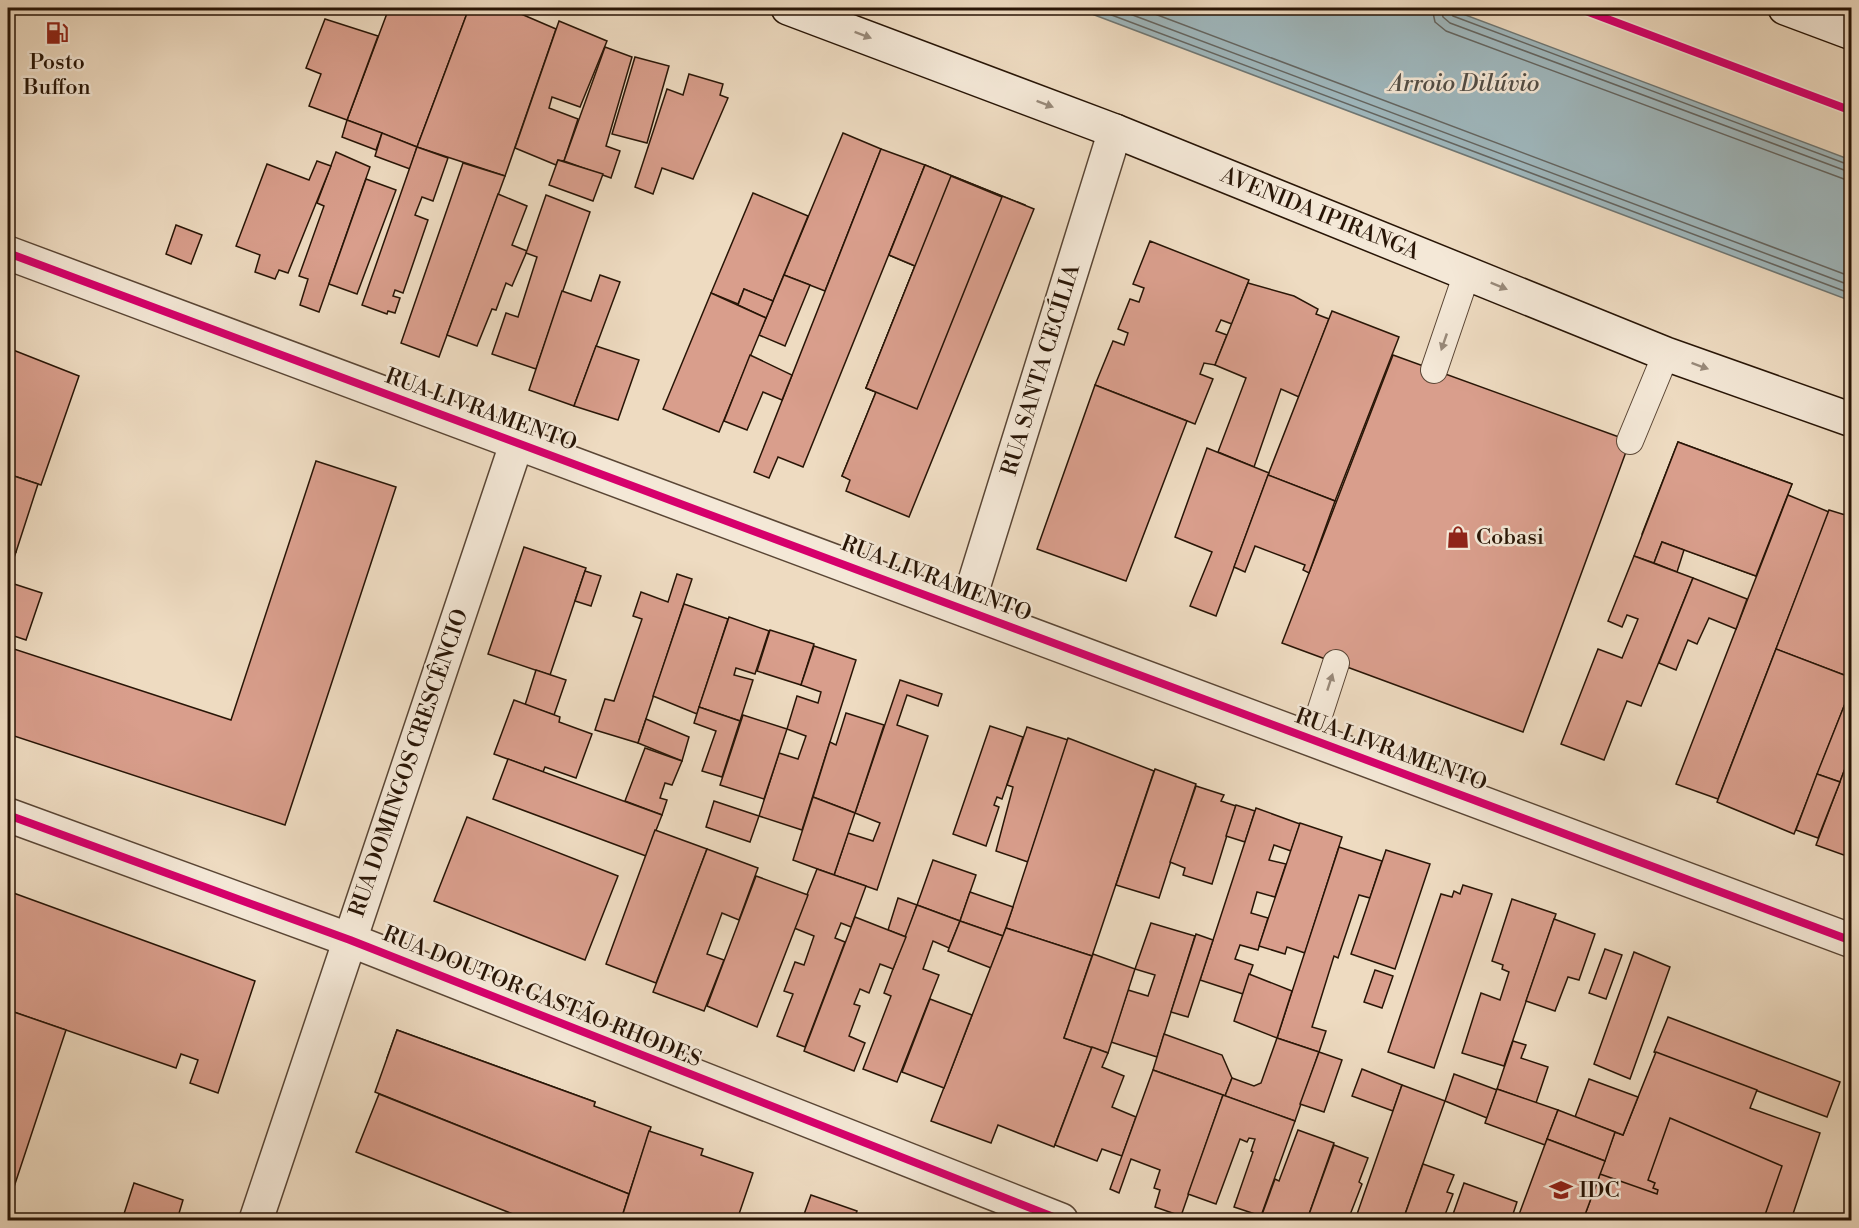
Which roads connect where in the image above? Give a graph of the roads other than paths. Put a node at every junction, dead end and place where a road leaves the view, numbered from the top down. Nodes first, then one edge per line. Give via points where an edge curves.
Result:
1 (788, 8) edge
2 (1785, 8) edge
3 (1851, 33) edge
4 (1115, 131) junction
5 (8, 253) edge
6 (1467, 273) junction
7 (1666, 354) junction
8 (1434, 370) dead end
9 (1851, 420) edge
10 (1630, 441) dead end
11 (517, 442) junction
12 (966, 610) junction
13 (1336, 663) dead end
14 (1311, 740) junction
15 (8, 815) edge
16 (350, 940) junction
17 (1851, 941) edge
18 (256, 1221) edge
19 (1061, 1221) edge

1 -> 4 street, AVENIDA IPIRANGA
2 - 3 street
4 - 6 street, AVENIDA IPIRANGA
4 - 12 street, RUA SANTA CECÍLIA
5 - 11 street, RUA LIVRAMENTO
6 -> 7 street, AVENIDA IPIRANGA
6 -> 8 lane
7 -> 9 street, AVENIDA IPIRANGA
7 - 10 lane
11 - 12 street, RUA LIVRAMENTO
11 - 16 street, RUA DOMINGOS CRESCÊNCIO
12 - 14 street, RUA LIVRAMENTO
14 -> 13 lane
14 - 17 street, RUA LIVRAMENTO
15 - 16 street, RUA DOUTOR GASTÃO RHODES
16 - 18 street, RUA DOMINGOS CRESCÊNCIO
16 - 19 street, RUA DOUTOR GASTÃO RHODES

